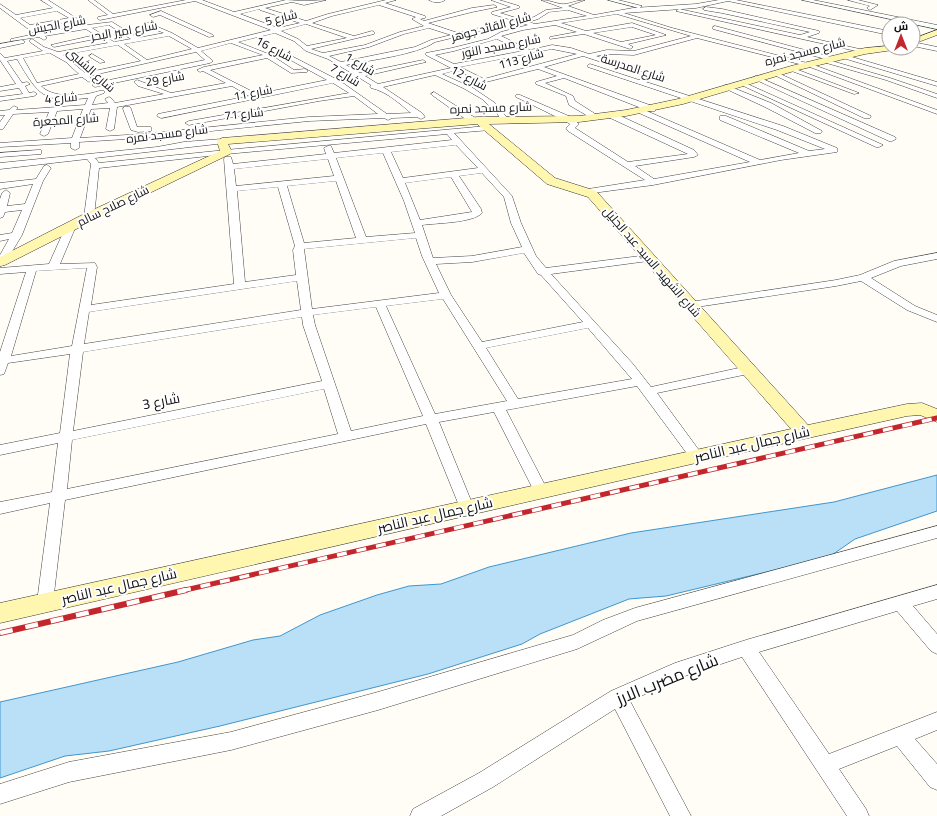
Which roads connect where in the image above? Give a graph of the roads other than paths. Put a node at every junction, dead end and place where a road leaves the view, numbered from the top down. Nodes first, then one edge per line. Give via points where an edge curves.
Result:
1 (44, 0) edge
2 (91, 0) edge
3 (165, 0) edge
4 (196, 0) edge
5 (274, 0) edge
6 (291, 0) edge
7 (323, 0) edge
8 (393, 0) edge
9 (432, 0) edge
10 (442, 0) edge
11 (498, 0) edge
12 (544, 0) edge
13 (582, 0) edge
14 (611, 0) edge
15 (626, 0) edge
16 (710, 0) edge
17 (728, 0) edge
18 (805, 0) edge
19 (830, 0) edge
20 (851, 0) edge
21 (684, 1) edge
22 (380, 2) edge
23 (476, 2) dead end
24 (719, 2) junction
25 (282, 3) junction
26 (175, 4) junction
27 (563, 6) junction
28 (699, 6) junction
29 (0, 7) edge
30 (391, 7) junction
31 (494, 7) junction
32 (260, 8) junction
33 (570, 8) junction
34 (665, 8) junction
35 (870, 8) junction
36 (59, 9) junction
37 (646, 9) junction
38 (818, 9) dead end
39 (144, 10) junction
40 (504, 10) junction
41 (133, 12) junction
42 (618, 13) junction
43 (153, 14) junction
44 (234, 14) junction
45 (666, 15) dead end
46 (113, 16) junction
47 (450, 16) junction
48 (15, 17) junction
49 (595, 17) junction
50 (322, 18) junction
51 (785, 18) dead end
52 (8, 19) dead end
53 (92, 19) dead end
54 (76, 20) junction
55 (463, 21) dead end
56 (152, 22) junction
57 (523, 22) junction
58 (772, 22) junction
59 (838, 22) junction
60 (937, 22) edge
61 (86, 23) junction
62 (305, 23) junction
63 (423, 23) junction
64 (555, 23) junction
65 (470, 24) dead end
66 (429, 26) junction
67 (536, 26) junction
68 (709, 26) dead end
69 (28, 27) junction
70 (118, 27) junction
71 (126, 27) dead end
72 (937, 27) edge
73 (483, 29) junction
74 (92, 30) junction
75 (723, 30) junction
76 (276, 31) junction
77 (410, 31) junction
78 (881, 32) edge
79 (203, 33) junction
80 (372, 33) dead end
81 (584, 33) junction
82 (934, 33) edge
83 (170, 34) junction
84 (40, 35) junction
85 (458, 35) junction
86 (102, 36) junction
87 (210, 36) dead end
88 (499, 36) junction
89 (696, 36) junction
90 (921, 37) edge
91 (177, 38) junction
92 (355, 38) junction
93 (428, 38) junction
94 (552, 38) dead end
95 (800, 38) junction
96 (137, 40) junction
97 (32, 41) junction
98 (233, 42) junction
99 (921, 42) edge
100 (19, 44) junction
101 (116, 44) junction
102 (622, 44) junction
103 (371, 45) junction
104 (472, 45) junction
105 (0, 46) edge
106 (298, 47) junction
107 (416, 49) junction
108 (881, 49) edge
109 (937, 49) edge
110 (59, 50) junction
111 (197, 50) junction
112 (276, 50) junction
113 (49, 51) junction
114 (532, 51) junction
115 (643, 51) junction
116 (865, 51) junction
117 (401, 52) junction
118 (105, 53) dead end
119 (262, 53) junction
120 (392, 54) junction
121 (428, 54) junction
122 (323, 55) junction
123 (587, 55) junction
124 (269, 56) junction
125 (844, 56) junction
126 (19, 57) junction
127 (504, 57) junction
128 (2, 58) edge
129 (569, 58) junction
130 (561, 60) junction
131 (829, 60) junction
132 (145, 61) junction
133 (102, 62) dead end
134 (423, 62) junction
135 (340, 64) junction
136 (224, 65) junction
137 (809, 65) junction
138 (457, 67) junction
139 (539, 67) junction
140 (204, 69) junction
141 (791, 69) junction
142 (234, 71) dead end
143 (305, 71) dead end
144 (356, 73) junction
145 (440, 73) junction
146 (774, 73) junction
147 (564, 76) junction
148 (15, 77) junction
149 (756, 78) junction
150 (8, 79) dead end
151 (224, 79) junction
152 (331, 79) junction
153 (484, 81) junction
154 (137, 82) junction
155 (640, 82) junction
156 (741, 83) junction
157 (232, 84) junction
158 (937, 84) edge
159 (94, 85) junction
160 (377, 86) junction
161 (464, 86) junction
162 (726, 87) junction
163 (39, 88) junction
164 (240, 88) junction
165 (163, 90) junction
166 (348, 91) junction
167 (22, 92) junction
168 (249, 92) junction
169 (4, 93) edge
170 (856, 93) dead end
171 (434, 94) dead end
172 (169, 95) junction
173 (265, 95) junction
174 (518, 96) dead end
175 (937, 96) edge
176 (257, 97) junction
177 (363, 99) junction
178 (0, 100) edge
179 (141, 100) junction
180 (273, 100) junction
181 (687, 100) junction
182 (90, 101) junction
183 (16, 105) junction
184 (112, 105) junction
185 (148, 106) junction
186 (282, 106) junction
187 (0, 107) edge
188 (127, 109) junction
189 (54, 110) junction
190 (647, 110) junction
191 (11, 112) junction
192 (291, 112) junction
193 (937, 112) edge
194 (0, 113) edge
195 (418, 115) junction
196 (612, 115) junction
197 (386, 116) junction
198 (867, 116) dead end
199 (596, 117) junction
200 (164, 119) junction
201 (568, 119) junction
202 (209, 120) junction
203 (301, 120) junction
204 (505, 120) junction
205 (288, 121) junction
206 (480, 123) junction
207 (429, 124) junction
208 (0, 127) edge
209 (232, 127) junction
210 (397, 127) junction
211 (134, 128) junction
212 (216, 128) junction
213 (114, 129) junction
214 (90, 131) dead end
215 (818, 131) dead end
216 (74, 132) junction
217 (323, 132) junction
218 (449, 132) junction
219 (44, 134) dead end
220 (293, 135) junction
221 (115, 138) junction
222 (892, 139) dead end
223 (75, 140) junction
224 (459, 142) junction
225 (327, 143) junction
226 (0, 145) edge
227 (879, 145) dead end
228 (224, 146) junction
229 (386, 150) junction
230 (55, 151) junction
231 (38, 152) dead end
232 (808, 154) junction
233 (0, 155) edge
234 (331, 156) junction
235 (85, 157) junction
236 (758, 162) junction
237 (95, 164) junction
238 (628, 165) junction
239 (0, 166) edge
240 (229, 167) junction
241 (47, 168) junction
242 (484, 170) junction
243 (0, 174) edge
244 (454, 174) junction
245 (339, 178) junction
246 (400, 181) junction
247 (653, 182) junction
248 (282, 184) junction
249 (37, 185) junction
250 (232, 189) junction
251 (2, 191) edge
252 (588, 192) junction
253 (29, 206) junction
254 (1, 212) edge
255 (89, 217) junction
256 (417, 223) junction
257 (71, 226) junction
258 (17, 235) junction
259 (421, 235) junction
260 (0, 238) edge
261 (362, 240) junction
262 (300, 246) junction
263 (528, 250) junction
264 (937, 256) edge
265 (648, 258) junction
266 (430, 261) junction
267 (0, 262) edge
268 (52, 267) junction
269 (32, 269) junction
270 (0, 271) edge
271 (542, 272) junction
272 (301, 277) junction
273 (863, 277) junction
274 (240, 286) junction
275 (446, 295) junction
276 (380, 304) junction
277 (690, 305) junction
278 (84, 309) junction
279 (306, 313) junction
280 (937, 319) edge
281 (591, 324) junction
282 (479, 346) junction
283 (77, 349) junction
284 (1, 364) edge
285 (748, 370) junction
286 (328, 384) junction
287 (645, 386) junction
288 (515, 404) junction
289 (937, 406) edge
290 (498, 407) junction
291 (937, 416) edge
292 (431, 419) junction
293 (826, 427) junction
294 (804, 432) junction
295 (66, 436) junction
296 (346, 436) junction
297 (0, 450) edge
298 (696, 456) junction
299 (541, 491) junction
300 (58, 495) junction
301 (0, 508) edge
302 (467, 508) junction
303 (937, 532) edge
304 (937, 592) edge
305 (0, 601) edge
306 (45, 602) junction
307 (900, 603) junction
308 (0, 613) edge
309 (937, 646) edge
310 (746, 648) junction
311 (618, 697) junction
312 (937, 721) edge
313 (901, 736) junction
314 (825, 764) junction
315 (937, 780) edge
316 (0, 794) edge
317 (420, 816) edge
318 (681, 816) edge
319 (859, 816) edge

1 - 36 street
2 - 46 street
3 - 26 street
4 - 26 street
4 - 44 street, شارع 1
5 - 25 street
6 - 7 street via 306,3
6 - 25 street
8 - 22 street, شارع 5
9 - 10 street
11 - 40 street via 518,6
12 - 27 street
13 - 27 street
14 - 37 street
15 - 34 street
16 - 24 street
17 - 24 street, شارع القائد جوهر
17 - 59 street
18 - 72 street
19 - 35 street
20 - 35 street via 875,5
21 - 28 street
22 - 30 street
22 - 50 street, شارع 5
23 - 31 street
24 - 28 street, شارع القائد جوهر
25 - 32 street
26 - 39 street
27 - 33 street
28 - 34 street, شارع القائد جوهر
28 - 58 street
29 - 48 street
30 - 50 street via 330,19
30 - 63 street via 423,17 415,19
31 - 40 street
31 - 47 street
32 - 44 street
32 - 62 street
33 - 49 street
33 - 57 street via 548,11
34 - 37 street, شارع القائد جوهر
34 - 95 street
35 - 60 street
36 - 48 street
36 - 54 street
37 - 42 street, شارع القائد جوهر
37 - 45 street
38 - 59 street via 855,18
39 - 41 street
39 - 43 street
40 - 57 street via 494,13
41 - 46 street
41 - 56 street
42 - 49 street, شارع القائد جوهر
42 - 89 street
43 - 56 street
43 - 79 street via 161,14
44 - 76 street, شارع 1
46 - 53 street
47 - 55 street
47 - 63 street
48 - 52 street
48 - 69 street
49 - 64 street, شارع القائد جوهر
50 - 62 street, شارع 5
51 - 58 street
54 - 61 street
54 - 69 street
56 - 83 street
57 - 67 street
58 - 95 street via 817,32
59 - 78 street
61 - 70 street via 110,23
61 - 74 street
61 - 84 street
62 - 76 street, شارع 5
62 - 92 street
63 - 66 street
64 - 67 street, شارع القائد جوهر
64 - 81 street
65 - 73 street
66 - 77 street
66 - 85 street
67 - 88 street, شارع القائد جوهر
68 - 75 street
69 - 84 street
70 - 71 street, شارع الجيش
70 - 74 street, شارع الجيش
70 - 96 street
73 - 85 street
73 - 88 street
74 - 84 street, شارع الجيش
74 - 86 street
75 - 89 street, شارع 113
75 - 131 street
76 - 98 street, شارع 5
76 - 106 street, شارع 1 via 296,40
77 - 93 street
77 - 103 street
79 - 87 street
79 - 91 street
80 - 92 street
81 - 94 street
81 - 102 street
81 - 102 street via 632,25 663,35
82 - 90 street
83 - 91 street
83 - 96 street, شارع امير البحر
84 - 97 street, شارع الجيش
84 - 100 street
84 - 110 street
85 - 93 street
86 - 101 street
86 - 110 street
88 - 104 street, شارع القائد جوهر
88 - 114 street
89 - 115 street, شارع 113
89 - 137 street
91 - 111 street
92 - 106 street
93 - 107 street via 427,46
95 - 116 street
96 - 101 street, شارع امير البحر
97 - 100 street, شارع الجيش
97 - 113 street, شارع الشلبى
98 - 111 street, شارع 5
98 - 119 street, شارع 16
99 - 109 street
100 - 105 street, شارع الجيش
100 - 113 street
100 - 126 street
101 - 110 street, شارع امير البحر
101 - 132 street
102 - 115 street
103 - 120 street
103 - 122 street
104 - 121 street, شارع القائد جوهر
104 - 127 street
106 - 112 street
106 - 122 street, شارع 1
107 - 117 street
107 - 121 street
108 - 116 street, شارع مسجد نمره
110 - 113 street, شارع الشلبى
110 - 159 street, شارع الشلبى
111 - 132 street, شارع 5
111 - 159 street via 210,61
112 - 119 street
112 - 152 street, شارع 7
114 - 123 street, شارع مسجد النور via 551,47
114 - 127 street, شارع مسجد النور
114 - 130 street
115 - 123 street, شارع 113
116 - 125 street, شارع مسجد نمره
117 - 120 street
117 - 134 street, شارع 12
118 - 133 street via 89,56
119 - 124 street, شارع 16
120 - 135 street
121 - 138 street
122 - 135 street, شارع 1
123 - 129 street, شارع 113
123 - 155 street via 653,77
124 - 136 street
124 - 143 street, شارع 16 via 293,72
125 - 131 street, شارع مسجد نمره
125 - 158 street
126 - 128 street
126 - 163 street
127 - 138 street, شارع مسجد النور
128 - 148 street
129 - 130 street, شارع 113
129 - 155 street, شارع المدرسة
130 - 139 street, شارع 113
131 - 137 street, شارع مسجد نمره
131 - 175 street
132 - 159 street, شارع 5
134 - 144 street
134 - 145 street, شارع 12
135 - 144 street, شارع 1
136 - 140 street
136 - 142 street
137 - 141 street, شارع مسجد نمره
137 - 193 street
138 - 145 street, شارع مسجد النور
138 - 153 street
139 - 147 street
139 - 153 street, شارع 113
140 - 151 street
140 - 154 street
141 - 146 street, شارع مسجد نمره
141 - 170 street
144 - 152 street
144 - 160 street, شارع 1
145 - 160 street, شارع مسجد النور
145 - 161 street, شارع 12
146 - 149 street, شارع مسجد نمره
146 - 198 street
147 - 190 street
147 - 199 street via 539,84 568,95 572,103
148 - 150 street
148 - 167 street
149 - 156 street, شارع مسجد نمره
149 - 222 street
151 - 157 street
151 - 165 street, شارع 29
152 - 166 street, شارع 7
152 - 168 street
152 - 173 street
153 - 161 street, شارع 113
154 - 159 street
154 - 165 street
155 - 181 street, شارع المدرسة
156 - 162 street, شارع مسجد نمره
156 - 227 street
157 - 164 street
157 - 172 street
159 - 163 street
159 - 182 street
159 - 184 street, شارع الشلبى
160 - 166 street, شارع مسجد النور
160 - 195 street, شارع 1
161 - 204 street, شارع 12 via 494,105
162 - 181 street, شارع مسجد نمره
162 - 215 street
163 - 167 street
163 - 167 street
163 - 182 street via 58,97
164 - 168 street
164 - 185 street
165 - 172 street
165 - 184 street, شارع 29
166 - 177 street, شارع 7
166 - 180 street, شارع 11
166 - 186 street
167 - 169 street
167 - 169 street
167 - 183 street
168 - 176 street
168 - 200 street via 155,112
169 - 178 street
171 - 206 street
172 - 179 street
173 - 176 street
173 - 180 street
174 - 201 street
176 - 200 street
177 - 192 street
177 - 197 street, شارع 7
179 - 184 street
179 - 185 street
180 - 186 street
180 - 200 street, شارع 11
181 - 190 street, شارع مسجد نمره
181 - 232 street
181 - 232 street via 785,130 834,150
182 - 183 street
182 - 184 street, شارع 4
182 - 189 street, شارع 4
182 - 216 street
183 - 187 street
183 - 191 street
184 - 188 street
184 - 213 street, شارع الشلبى
185 - 188 street
186 - 192 street
186 - 202 street
188 - 211 street
189 - 191 street, شارع 4
189 - 219 street
190 - 196 street, شارع مسجد نمره
190 - 236 street
191 - 194 street, شارع 4
191 - 208 street
192 - 203 street
192 - 209 street via 231,122
195 - 197 street, شارع 71
195 - 207 street, شارع 1
196 - 199 street, شارع مسجد نمره
196 - 238 street via 694,155
197 - 203 street, شارع 71
197 - 210 street, شارع 7
199 - 201 street, شارع مسجد نمره
201 - 204 street, شارع مسجد نمره
201 - 238 street via 574,124 571,129
202 - 211 street via 142,130
202 - 212 street
203 - 205 street, شارع 71
204 - 206 street, شارع مسجد نمره
205 - 209 street, شارع 71
205 - 220 street
206 - 207 street, شارع مسجد نمره
206 - 218 street
206 - 252 street, شارع الشهيد السيد عبد الجليل via 551,181
207 - 210 street, شارع مسجد نمره
209 - 212 street, شارع 71
210 - 217 street, شارع مسجد نمره
211 - 213 street
212 - 221 street, شارع 71
213 - 221 street, شارع الشلبى
214 - 216 street, شارع المجعرة
216 - 223 street
217 - 220 street, شارع مسجد نمره
217 - 225 street
218 - 224 street
218 - 225 street
220 - 228 street, شارع مسجد نمره
221 - 223 street, شارع 71
223 - 230 street, شارع 71
223 - 235 street via 77,151
224 - 229 street
224 - 242 street
225 - 228 street
225 - 234 street
226 - 230 street, شارع 71
228 - 235 street, شارع مسجد نمره via 184,144
228 - 237 street
228 - 240 street
228 - 255 street, شارع صلاح سالم
229 - 234 street
229 - 246 street
230 - 235 street, شارع مسجد نمره
230 - 239 street
231 - 233 street
232 - 236 street
234 - 240 street
234 - 245 street
235 - 237 street
236 - 247 street
237 - 241 street
237 - 255 street
238 - 247 street
240 - 250 street
241 - 243 street
241 - 249 street
242 - 244 street
242 - 263 street via 511,201 516,223
244 - 246 street
244 - 256 street via 477,213
245 - 248 street
245 - 261 street
246 - 256 street
247 - 252 street
248 - 250 street
248 - 262 street
249 - 251 street
249 - 253 street
250 - 274 street
251 - 254 street
252 - 265 street, شارع الشهيد السيد عبد الجليل
253 - 254 street
253 - 258 street
255 - 257 street, شارع صلاح سالم
256 - 259 street
257 - 267 street, شارع صلاح سالم
257 - 268 street
258 - 260 street
258 - 267 street
259 - 261 street
259 - 266 street
261 - 262 street
262 - 272 street via 298,250
263 - 266 street via 472,259
263 - 271 street
264 - 273 street via 898,263
265 - 271 street
265 - 277 street, شارع الشهيد السيد عبد الجليل
266 - 275 street
268 - 269 street
268 - 278 street via 91,265
269 - 270 street
269 - 284 street
271 - 281 street
272 - 274 street
272 - 279 street
273 - 277 street
273 - 280 street via 911,308
274 - 278 street
275 - 276 street
275 - 282 street
276 - 279 street
276 - 292 street
277 - 285 street, شارع الشهيد السيد عبد الجليل
278 - 283 street
279 - 283 street
279 - 286 street
281 - 282 street
281 - 287 street
282 - 288 street
283 - 284 street
283 - 295 street
285 - 287 street
285 - 294 street, شارع الشهيد السيد عبد الجليل
286 - 295 street, شارع 3
286 - 296 street
287 - 288 street
287 - 298 street
288 - 290 street
289 - 293 street, شارع جمال عبد الناصر via 910,400 891,401 855,411
290 - 292 street
290 - 299 street
291 - 293 street, شارع جمال عبد الناصر via 915,409
292 - 296 street
292 - 302 street
293 - 294 street, شارع جمال عبد الناصر
294 - 298 street, شارع جمال عبد الناصر
295 - 297 street, شارع 3
295 - 300 street
296 - 300 street
298 - 299 street, شارع جمال عبد الناصر
299 - 302 street, شارع جمال عبد الناصر
300 - 301 street
300 - 306 street
302 - 306 street, شارع جمال عبد الناصر
303 - 316 street via 635,615 576,641 378,702 231,741 69,772
304 - 307 street, شارع مضرب الارز
305 - 306 street, شارع جمال عبد الناصر
306 - 308 street, شارع جمال عبد الناصر
307 - 309 street
307 - 310 street, شارع مضرب الارز
310 - 311 street, شارع مضرب الارز via 681,669
310 - 314 street
311 - 317 street, شارع مضرب الارز via 486,780
311 - 318 street
312 - 313 street
313 - 314 street
313 - 315 street
314 - 319 street

